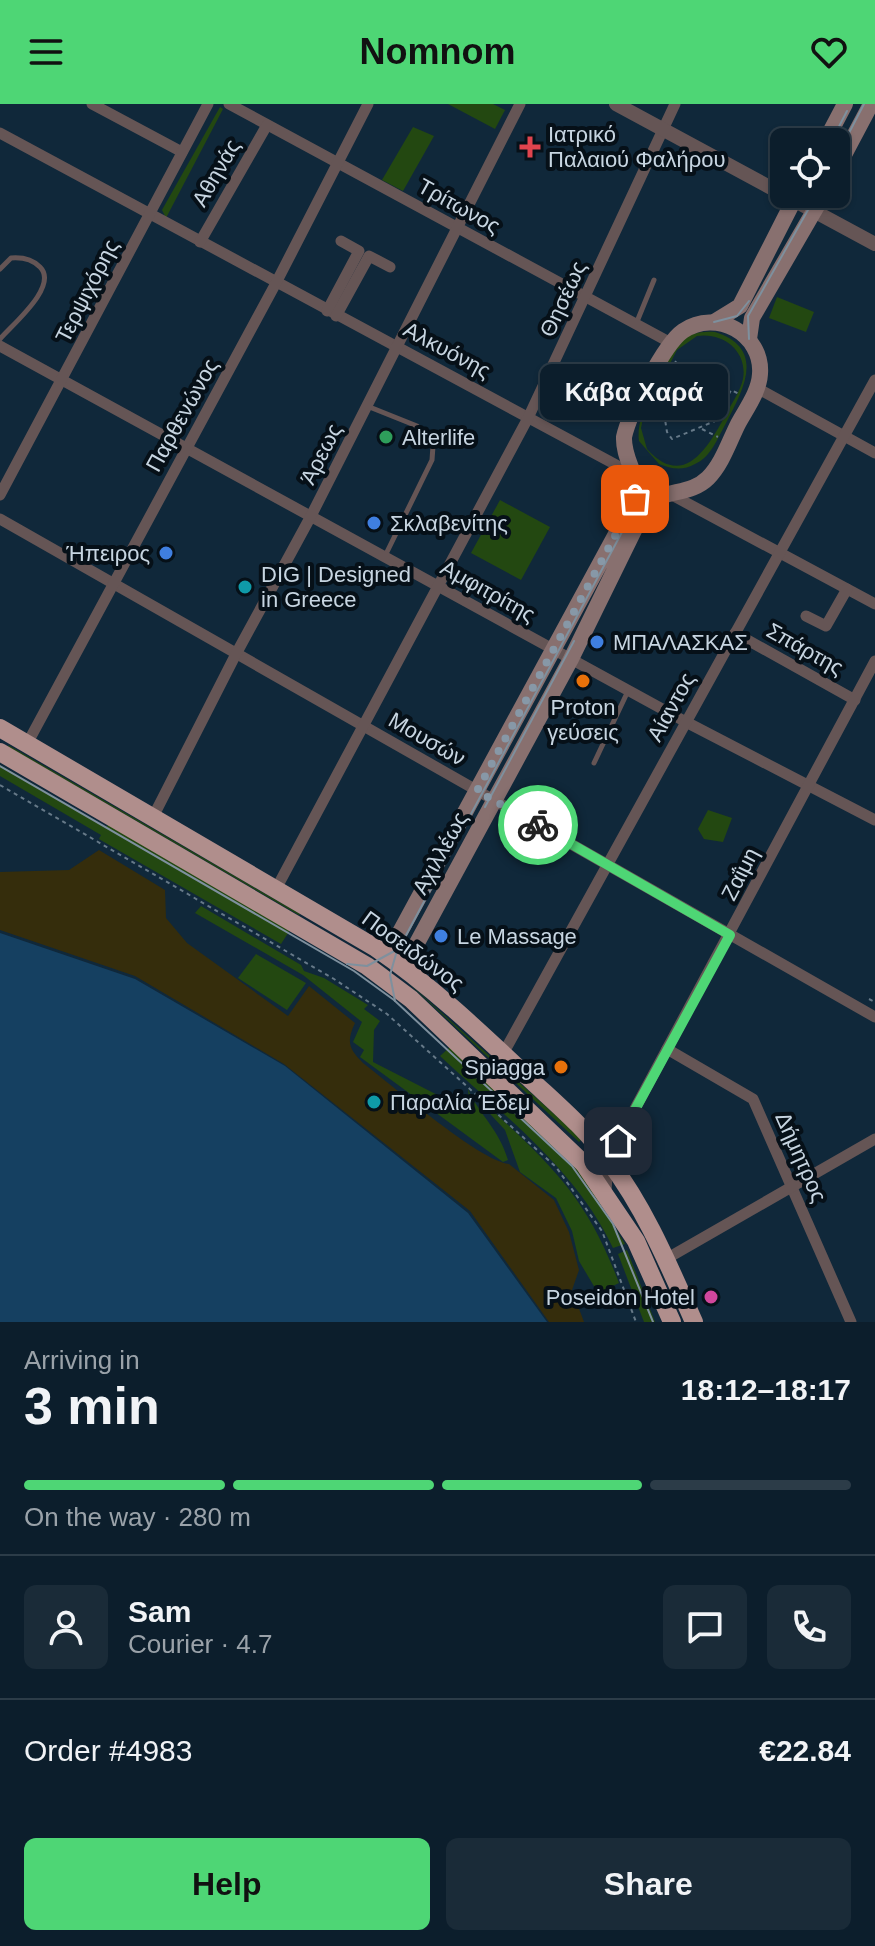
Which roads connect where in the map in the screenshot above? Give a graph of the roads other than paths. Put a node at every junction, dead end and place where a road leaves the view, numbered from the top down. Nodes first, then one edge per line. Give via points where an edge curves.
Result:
1 (92, 104) edge
2 (208, 104) edge
3 (229, 104) edge
4 (368, 104) edge
5 (520, 104) edge
6 (616, 104) edge
7 (675, 104) edge
8 (845, 104) edge
9 (871, 104) edge
10 (267, 125) junction
11 (832, 128) edge
12 (664, 130) junction
13 (0, 133) edge
14 (850, 144) edge
15 (182, 152) junction
16 (338, 163) junction
17 (770, 184) edge
18 (789, 208) edge
19 (811, 208) edge
20 (817, 208) edge
21 (815, 211) junction
22 (150, 213) junction
23 (459, 228) junction
24 (341, 241) dead end
25 (200, 242) junction
26 (875, 244) edge
27 (390, 267) dead end
28 (0, 269) edge
29 (654, 280) dead end
30 (276, 283) junction
31 (585, 299) junction
32 (331, 313) junction
33 (714, 322) junction
34 (636, 325) junction
35 (0, 339) edge
36 (749, 339) junction
37 (0, 346) edge
38 (396, 348) junction
39 (667, 349) junction
40 (875, 380) edge
41 (63, 381) junction
42 (754, 394) junction
43 (367, 406) junction
44 (528, 418) junction
45 (843, 436) junction
46 (186, 448) junction
47 (875, 453) edge
48 (635, 475) junction
49 (670, 494) junction
50 (0, 495) edge
51 (641, 502) junction
52 (311, 516) junction
53 (0, 519) edge
54 (779, 553) junction
55 (385, 557) junction
56 (113, 584) junction
57 (439, 586) junction
58 (847, 589) junction
59 (875, 604) edge
60 (806, 616) dead end
61 (735, 633) junction
62 (552, 648) junction
63 (236, 654) junction
64 (571, 659) junction
65 (875, 661) edge
66 (629, 690) junction
67 (855, 700) junction
68 (686, 722) junction
69 (363, 726) junction
70 (0, 728) edge
71 (27, 744) junction
72 (0, 752) edge
73 (594, 763) dead end
74 (808, 785) junction
75 (477, 791) junction
76 (495, 801) junction
77 (152, 819) junction
78 (875, 820) edge
79 (607, 865) junction
80 (276, 889) junction
81 (730, 935) junction
82 (383, 954) junction
83 (404, 967) junction
84 (875, 1017) edge
85 (667, 1049) junction
86 (503, 1054) junction
87 (875, 1139) edge
88 (608, 1159) junction
89 (792, 1186) junction
90 (606, 1192) junction
91 (666, 1259) junction
92 (672, 1322) edge
93 (694, 1322) edge
94 (851, 1322) edge

1 - 15 street
2 - 15 street, Τερψιχόρης
3 - 10 street, Τρίτωνος
4 - 16 street, Παρθενώνος
5 - 23 street, Άρεως
6 - 12 street
7 - 12 street, Θησέως
8 - 11 main road
9 - 14 main road
10 - 16 street, Τρίτωνος
10 - 25 street, Αθηνάς
12 - 17 street
12 - 31 street, Θησέως
13 - 22 street, Αλκυόνης
15 - 22 street, Τερψιχόρης
16 - 23 street, Τρίτωνος
16 - 30 street, Παρθενώνος
18 - 33 main road via 740,306
19 - 21 street
20 - 21 main road
21 - 26 street
21 - 36 main road via 752,318
22 - 25 street, Αλκυόνης
22 - 41 street, Τερψιχόρης
23 - 31 street, Τρίτωνος
23 - 38 street, Άρεως
24 - 32 street via 359,251
25 - 30 street, Αλκυόνης
27 - 32 street via 369,256
28 - 35 lane via 11,258 27,258 46,278 44,290
29 - 34 lane
30 - 32 street, Αλκυόνης
30 - 46 street, Παρθενώνος
31 - 34 street, Τρίτωνος
31 - 44 street, Θησέως
32 - 38 street, Αλκυόνης
33 - 36 main road
33 - 39 main road via 690,327
34 - 39 street, Τρίτωνος
36 - 42 main road via 760,362
37 - 41 street, Αμφιτρίτης
38 - 43 street, Άρεως
38 - 44 street, Αλκυόνης
39 - 48 main road via 626,429 625,454
40 - 45 street, Αίαντος
41 - 46 street, Αμφιτρίτης
41 - 50 street, Τερψιχόρης
42 - 45 street
42 - 49 main road via 707,479
43 - 52 street, Άρεως
43 - 55 lane via 417,426 433,446 432,460
44 - 48 street, Αλκυόνης
44 - 57 street, Θησέως
45 - 47 street
45 - 54 street, Αίαντος
46 - 52 street, Αμφιτρίτης
46 - 56 street, Παρθενώνος
48 - 49 main road, Αλκυόνης
48 - 51 main road
49 - 51 main road
49 - 54 street, Αλκυόνης
51 - 62 main road, Αχιλλέως
51 - 64 main road, Αχιλλέως
52 - 55 street, Αμφιτρίτης
52 - 63 street, Άρεως
53 - 56 street, Μουσών
54 - 58 street, Αλκυόνης
54 - 61 street, Αίαντος
55 - 57 street, Αμφιτρίτης
56 - 63 street, Μουσών
56 - 71 street, Παρθενώνος
57 - 62 street, Αμφιτρίτης
57 - 69 street, Θησέως
58 - 59 street, Αλκυόνης
58 - 60 street via 826,626
61 - 67 street, Σπάρτης
61 - 68 street, Αίαντος
62 - 64 street, Αμφιτρίτης
62 - 75 main road, Αχιλλέως
63 - 69 street, Μουσών
63 - 77 street, Άρεως
64 - 66 street, Αμφιτρίτης
64 - 76 main road, Αχιλλέως
65 - 67 street, Ζαΐμη
66 - 68 street, Αμφιτρίτης
66 - 73 lane
67 - 74 street, Ζαΐμη
68 - 74 street, Αμφιτρίτης
68 - 79 street, Αίαντος
69 - 75 street, Μουσών
69 - 80 street, Θησέως
70 - 71 highway, Ποσειδώνος
71 - 77 highway, Ποσειδώνος
72 - 90 highway, Ποσειδώνος via 390,983 562,1141
74 - 78 street, Αμφιτρίτης
74 - 81 street, Ζαΐμη
75 - 76 street, Μουσών
75 - 82 main road, Αχιλλέως via 393,945
76 - 79 street, Μουσών
76 - 83 main road, Αχιλλέως
77 - 80 highway, Ποσειδώνος
79 - 81 street, Μουσών
79 - 86 street, Αίαντος
80 - 82 highway, Ποσειδώνος
81 - 84 street, Μουσών
81 - 85 street, Ζαΐμη
82 - 83 highway, Ποσειδώνος
83 - 86 highway, Ποσειδώνος
85 - 88 street, Ζαΐμη
85 - 89 street, Δήμητρος via 753,1099
86 - 88 highway, Ποσειδώνος
87 - 89 street
88 - 90 street, Ζαΐμη
88 - 91 highway, Ποσειδώνος
89 - 91 street
89 - 94 street, Δήμητρος
90 - 92 highway, Ποσειδώνος via 636,1241
91 - 93 highway, Ποσειδώνος

